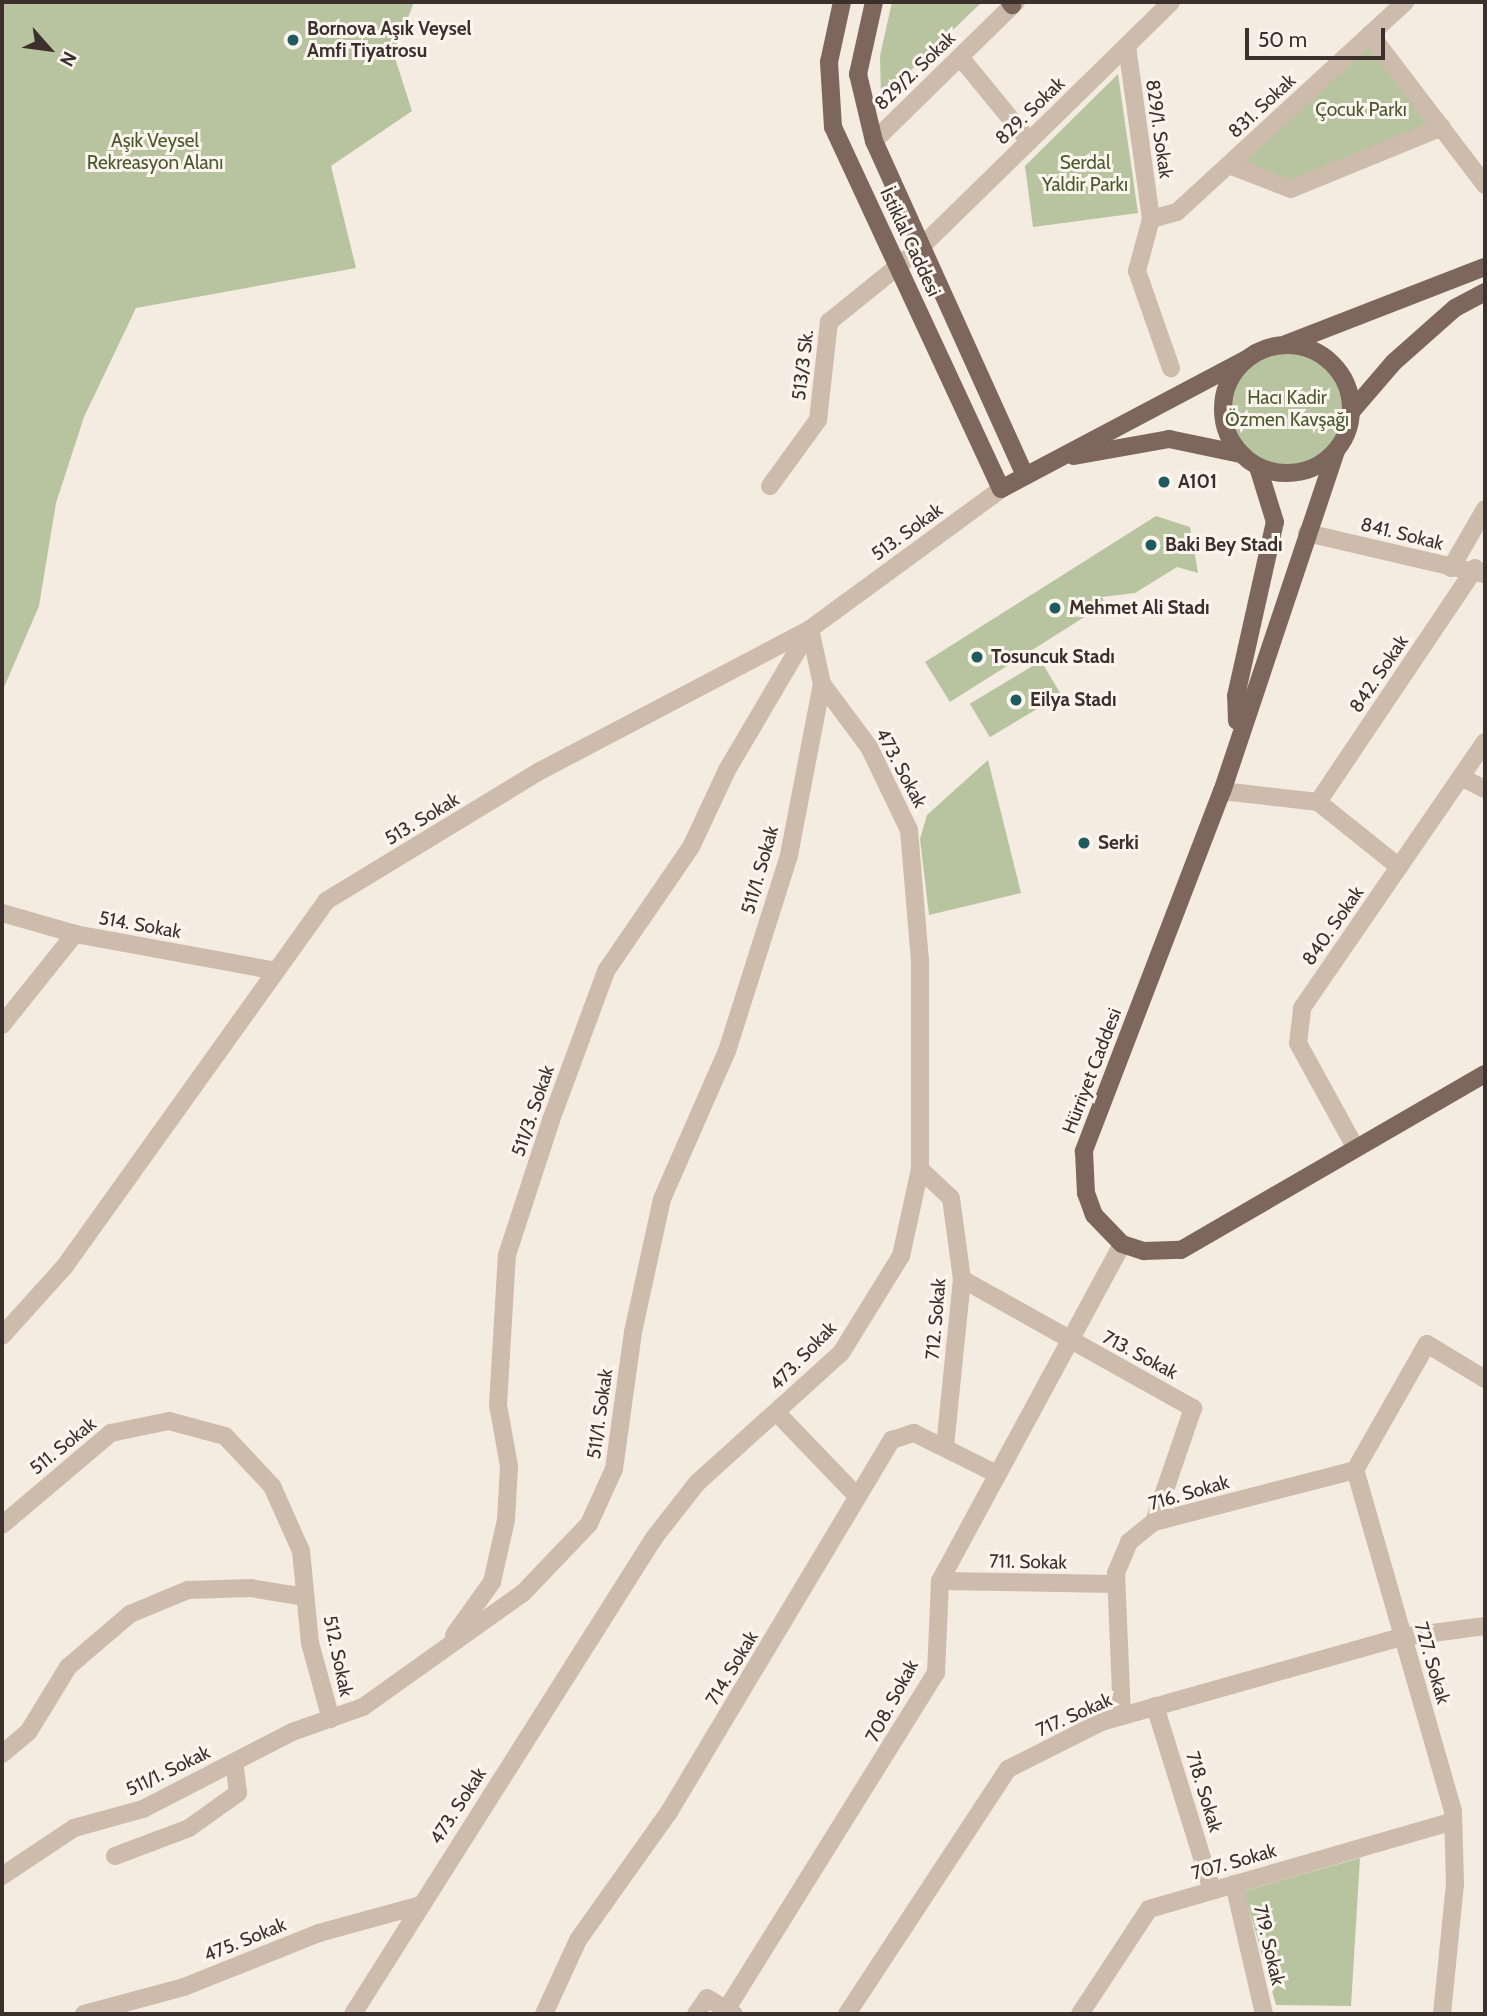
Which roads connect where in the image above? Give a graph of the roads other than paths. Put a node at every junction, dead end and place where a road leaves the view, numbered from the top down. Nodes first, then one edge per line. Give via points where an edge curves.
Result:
1 (842, 2) edge
2 (874, 2) edge
3 (1171, 2) edge
4 (1405, 2) edge
5 (1013, 3) edge
6 (1370, 34) junction
7 (1126, 46) junction
8 (960, 57) junction
9 (1442, 127) junction
10 (874, 141) junction
11 (1029, 141) junction
12 (1229, 165) junction
13 (1485, 185) edge
14 (1151, 219) junction
15 (918, 250) junction
16 (896, 263) junction
17 (1485, 267) edge
18 (1485, 292) edge
19 (1286, 345) junction
20 (1247, 359) junction
21 (1171, 368) dead end
22 (1351, 412) junction
23 (1336, 451) junction
24 (1241, 454) junction
25 (1258, 467) junction
26 (1025, 476) junction
27 (770, 486) dead end
28 (1001, 489) junction
29 (1485, 509) edge
30 (1307, 533) junction
31 (1451, 568) junction
32 (1480, 572) edge
33 (810, 629) junction
34 (822, 684) junction
35 (1237, 734) junction
36 (1485, 742) edge
37 (1461, 777) junction
38 (1485, 789) edge
39 (1222, 792) junction
40 (1318, 802) junction
41 (1399, 867) junction
42 (2, 913) edge
43 (75, 934) junction
44 (272, 970) junction
45 (2, 1025) edge
46 (1485, 1061) edge
47 (1485, 1074) edge
48 (1466, 1081) junction
49 (1354, 1145) junction
50 (920, 1169) junction
51 (1122, 1244) junction
52 (962, 1279) junction
53 (2, 1336) edge
54 (1067, 1340) junction
55 (1485, 1379) edge
56 (777, 1413) junction
57 (945, 1446) junction
58 (1355, 1470) junction
59 (997, 1474) junction
60 (855, 1494) junction
61 (1153, 1521) junction
62 (2, 1525) edge
63 (940, 1581) junction
64 (1115, 1584) junction
65 (305, 1597) junction
66 (1485, 1626) edge
67 (1402, 1637) junction
68 (445, 1647) junction
69 (1155, 1706) junction
70 (1122, 1716) junction
71 (331, 1718) junction
72 (2, 1754) edge
73 (234, 1762) junction
74 (1453, 1821) junction
75 (115, 1856) dead end
76 (22, 1861) junction
77 (2, 1867) edge
78 (2, 1876) edge
79 (1234, 1884) junction
80 (1212, 1891) junction
81 (421, 1905) junction
82 (730, 2012) edge
83 (84, 2014) edge
84 (353, 2014) edge
85 (544, 2014) edge
86 (696, 2014) edge
87 (847, 2014) edge
88 (1080, 2014) edge
89 (1264, 2014) edge
90 (1442, 2014) edge

1 - 16 main road, İstiklal Caddesi via 829,62 833,127
2 - 10 main road, İstiklal Caddesi via 858,74
3 - 7 street, 829. Sokak
4 - 6 street, 831. Sokak
5 - 8 street, 829/2. Sokak
6 - 9 street
6 - 12 street, 831. Sokak
7 - 11 street, 829. Sokak
7 - 14 street, 829/1. Sokak
8 - 10 street, 829/2. Sokak
8 - 11 street
9 - 12 street via 1292,189
9 - 13 street
10 - 15 main road, İstiklal Caddesi
11 - 15 street, 829. Sokak
12 - 14 street, 831. Sokak via 1177,212
14 - 21 street, 829/1. Sokak via 1137,271
15 - 16 street, 829. Sokak
15 - 26 main road, İstiklal Caddesi
16 - 27 street, 513/3 Sk. via 829,322 818,420
16 - 28 main road, İstiklal Caddesi
17 - 19 main road
18 - 22 main road via 1455,308 1394,362
19 - 20 main road
19 - 22 main road via 1325,357 1349,391
20 - 24 main road via 1233,375 1224,405 1229,437
20 - 26 main road
22 - 23 main road
23 - 25 main road via 1300,472
23 - 30 main road
24 - 25 main road
24 - 26 main road via 1169,439 1124,443
25 - 35 main road via 1275,522 1237,696
26 - 28 main road
28 - 33 street, 513. Sokak
29 - 31 street
30 - 31 street, 841. Sokak
30 - 35 main road
31 - 32 street, 841. Sokak
32 - 40 street, 842. Sokak
33 - 34 street, 473. Sokak
33 - 44 street, 513. Sokak via 538,772 326,901
33 - 68 street, 511/3. Sokak via 727,770 691,847 606,971 551,1120 507,1255 498,1391 509,1466 506,1520 492,1582
34 - 50 street, 473. Sokak via 869,747 909,830 920,961
34 - 68 street, 511/1. Sokak via 789,855 727,1051 662,1199 633,1332 614,1469 580,1534 523,1593
35 - 39 main road, Hürriyet Caddesi
36 - 37 street, 840. Sokak
37 - 38 street
37 - 41 street, 840. Sokak
39 - 40 street
39 - 51 main road, Hürriyet Caddesi via 1084,1151 1094,1215
40 - 41 street
41 - 49 street, 840. Sokak via 1302,1008 1297,1043
42 - 43 street, 514. Sokak
43 - 44 street, 514. Sokak
43 - 45 street
44 - 53 street, 513. Sokak via 65,1266
46 - 48 main road
47 - 48 main road
48 - 49 main road
49 - 51 main road via 1209,1239 1162,1252
50 - 52 street, 712. Sokak via 951,1198
50 - 56 street, 473. Sokak via 901,1256 878,1300 841,1353
51 - 54 street, 708. Sokak
52 - 54 street, 713. Sokak
52 - 57 street, 712. Sokak
54 - 59 street, 708. Sokak
54 - 61 street, 713. Sokak via 1194,1408
55 - 58 street via 1427,1344
56 - 60 street
56 - 81 street, 473. Sokak via 697,1483 654,1538
57 - 59 street, 714. Sokak
57 - 60 street, 714. Sokak via 914,1433 892,1440
58 - 61 street, 716. Sokak
58 - 67 street, 727. Sokak
59 - 63 street, 708. Sokak
60 - 85 street, 714. Sokak via 669,1812 578,1940
61 - 64 street, 716. Sokak via 1129,1542
62 - 65 street, 511. Sokak via 111,1433 169,1421 225,1436 272,1486 301,1551
63 - 64 street, 711. Sokak
63 - 82 street, 708. Sokak via 936,1672
64 - 70 street, 716. Sokak
65 - 71 street, 512. Sokak via 310,1643
65 - 72 street, 512. Sokak via 251,1588 188,1590 130,1614 68,1667 29,1731
66 - 67 street, 717. Sokak
67 - 69 street, 717. Sokak
67 - 74 street, 727. Sokak
68 - 71 street, 511/1. Sokak via 363,1707
69 - 70 street, 717. Sokak
69 - 80 street, 718. Sokak
70 - 87 street, 717. Sokak via 1008,1769
71 - 73 street, 511/1. Sokak
73 - 75 street via 238,1793 189,1828
73 - 76 street, 511/1. Sokak via 143,1809 74,1828
74 - 79 street, 707. Sokak
74 - 90 street, 727. Sokak via 1455,1883
76 - 77 street
76 - 78 street, 511/1. Sokak
79 - 80 street, 707. Sokak
79 - 89 street, 719. Sokak
80 - 88 street, 707. Sokak via 1149,1909
81 - 83 street, 475. Sokak via 319,1933 184,1987
81 - 84 street, 473. Sokak
82 - 86 street via 706,1998

